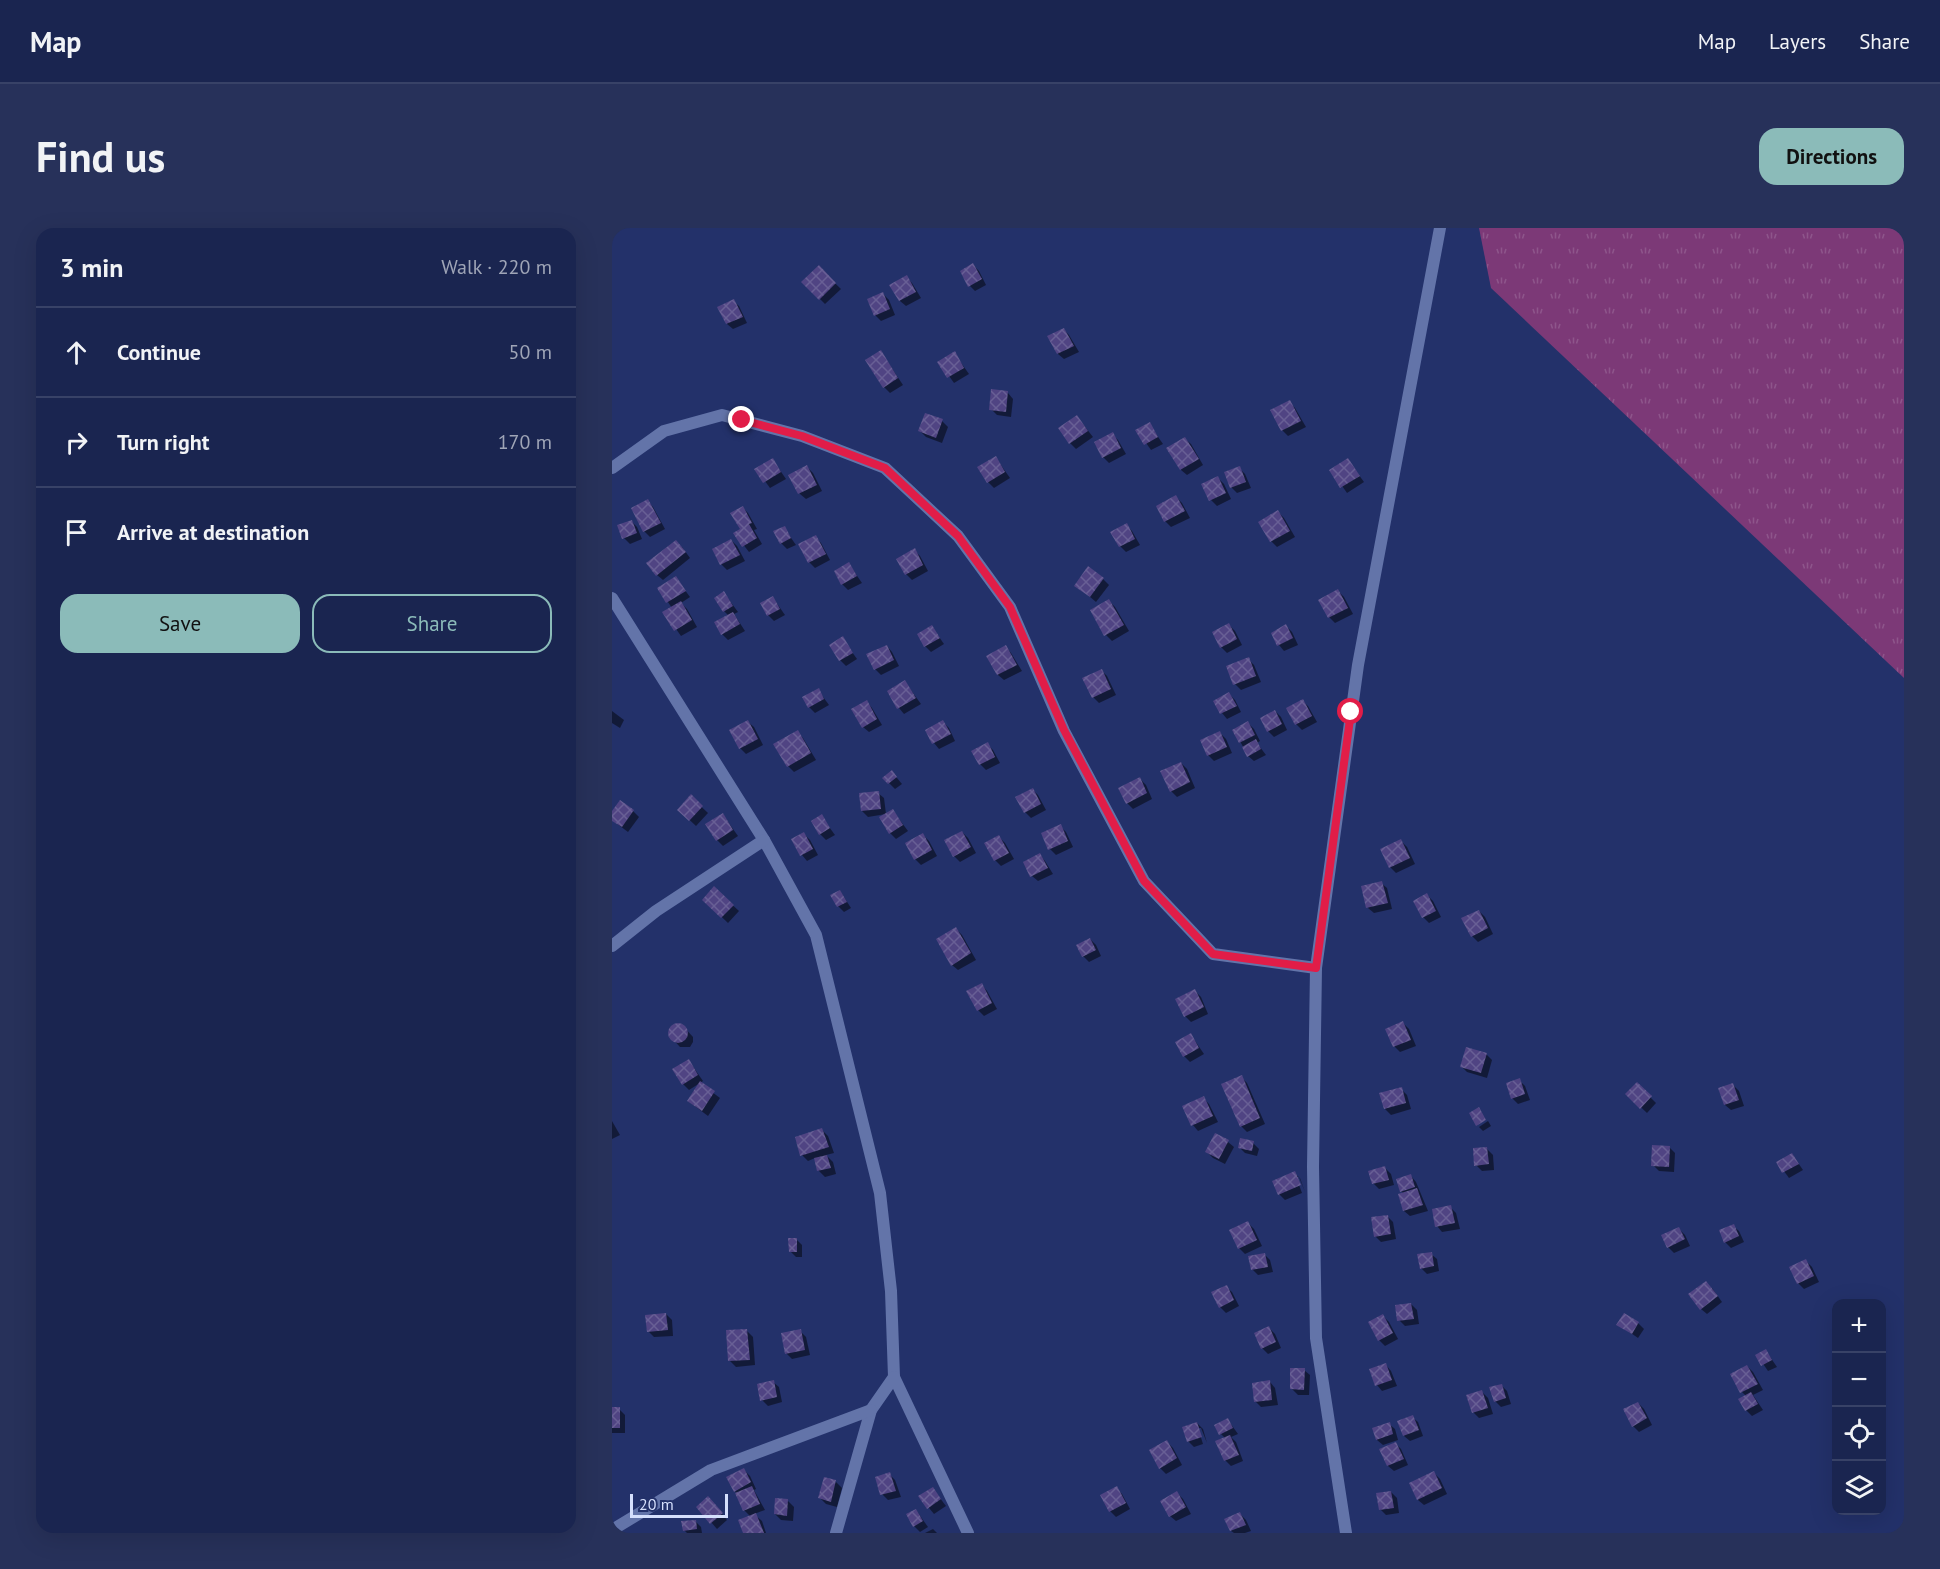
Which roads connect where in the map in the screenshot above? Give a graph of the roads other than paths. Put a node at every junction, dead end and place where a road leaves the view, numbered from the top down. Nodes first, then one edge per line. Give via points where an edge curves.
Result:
1 (1440, 228) edge
2 (612, 468) edge
3 (612, 598) edge
4 (764, 840) junction
5 (612, 946) edge
6 (1316, 968) junction
7 (894, 1377) junction
8 (871, 1410) junction
9 (612, 1530) edge
10 (836, 1533) edge
11 (968, 1533) edge
12 (1346, 1533) edge

1 - 6 street via 1358,665
2 - 6 street via 664,431 722,415 802,436 885,468 958,536 1010,607 1064,730 1144,881 1213,954
3 - 4 street
4 - 5 street via 656,911
4 - 7 street via 816,935 880,1193 891,1291
6 - 12 street via 1316,1338
7 - 8 street
7 - 11 street
8 - 9 street via 711,1470
8 - 10 street

